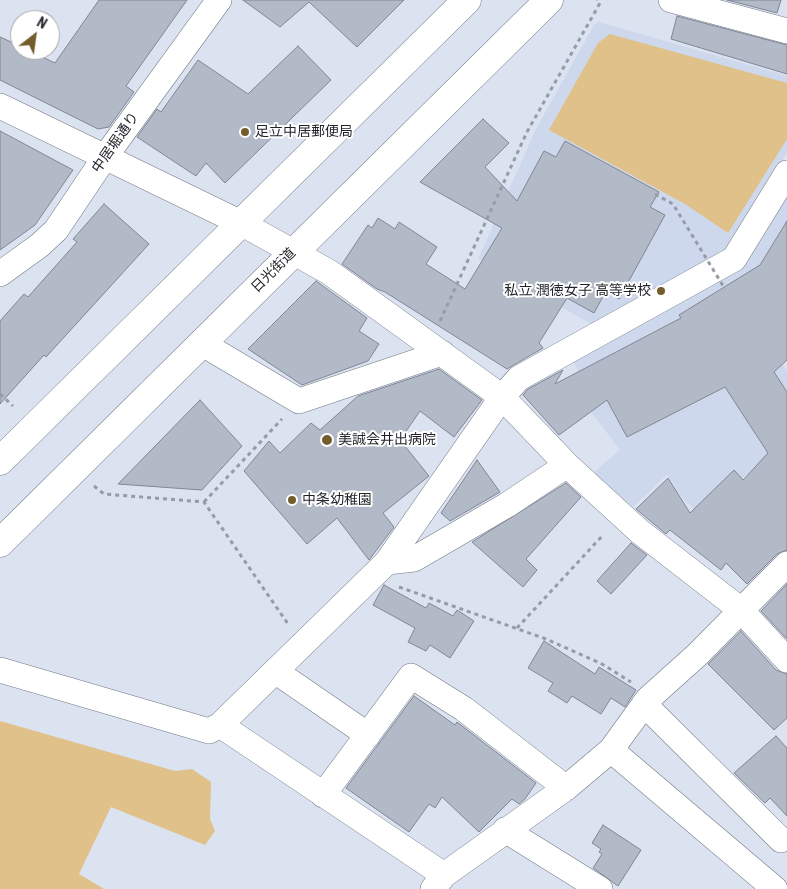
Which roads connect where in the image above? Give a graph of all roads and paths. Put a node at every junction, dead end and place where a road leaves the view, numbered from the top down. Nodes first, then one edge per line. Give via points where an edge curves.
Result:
1 (219, 0) edge
2 (467, 0) edge
3 (550, 0) edge
4 (597, 0) edge
5 (671, 0) edge
6 (787, 31) edge
7 (0, 106) edge
8 (105, 158) junction
9 (787, 173) edge
10 (655, 194) dead end
11 (241, 223) junction
12 (294, 252) junction
13 (0, 274) edge
14 (725, 289) dead end
15 (201, 343) junction
16 (436, 348) junction
17 (0, 394) edge
18 (502, 397) junction
19 (299, 401) junction
20 (12, 406) dead end
21 (0, 462) edge
22 (567, 465) junction
23 (74, 470) junction
24 (204, 502) junction
25 (622, 515) junction
26 (0, 543) edge
27 (787, 564) edge
28 (380, 570) junction
29 (741, 610) junction
30 (517, 628) junction
31 (302, 647) junction
32 (787, 660) edge
33 (0, 670) edge
34 (276, 671) junction
35 (647, 700) junction
36 (220, 726) junction
37 (368, 735) junction
38 (611, 750) junction
39 (566, 788) junction
40 (323, 795) junction
41 (505, 830) junction
42 (781, 840) dead end
43 (438, 882) edge
44 (600, 889) edge
45 (775, 889) edge

1 - 8 street, 中居堀通り
2 - 11 highway
3 - 12 highway, 日光街道
4 - 16 path via 600,3 527,132
5 - 6 street
7 - 8 street
8 - 11 street
8 - 13 street, 中居堀通り via 56,230 40,246
9 - 18 street via 734,259 519,378
10 - 14 path, bridge via 673,204
11 - 12 street
11 - 21 highway
12 - 15 highway, 日光街道
12 - 16 street via 329,272
15 - 19 street
15 - 23 highway, 日光街道
16 - 18 street
16 - 19 street
17 - 20 path
18 - 22 street
18 - 28 street
19 - 24 path
22 - 25 street
22 - 28 street via 507,505 414,559
23 - 24 path via 104,494
23 - 26 highway, 日光街道
24 - 31 path
25 - 29 street
25 - 30 path
27 - 29 street
28 - 30 path
28 - 31 street
29 - 32 street
29 - 35 street
30 - 35 path via 602,664
31 - 34 street
33 - 36 street via 209,731
34 - 36 street
34 - 37 street
35 - 38 street
35 - 42 street
36 - 40 street
37 - 39 street via 411,676 464,709
37 - 40 street
38 - 39 street
38 - 45 street
39 - 41 street
40 - 43 street
41 - 43 street
41 - 44 street

